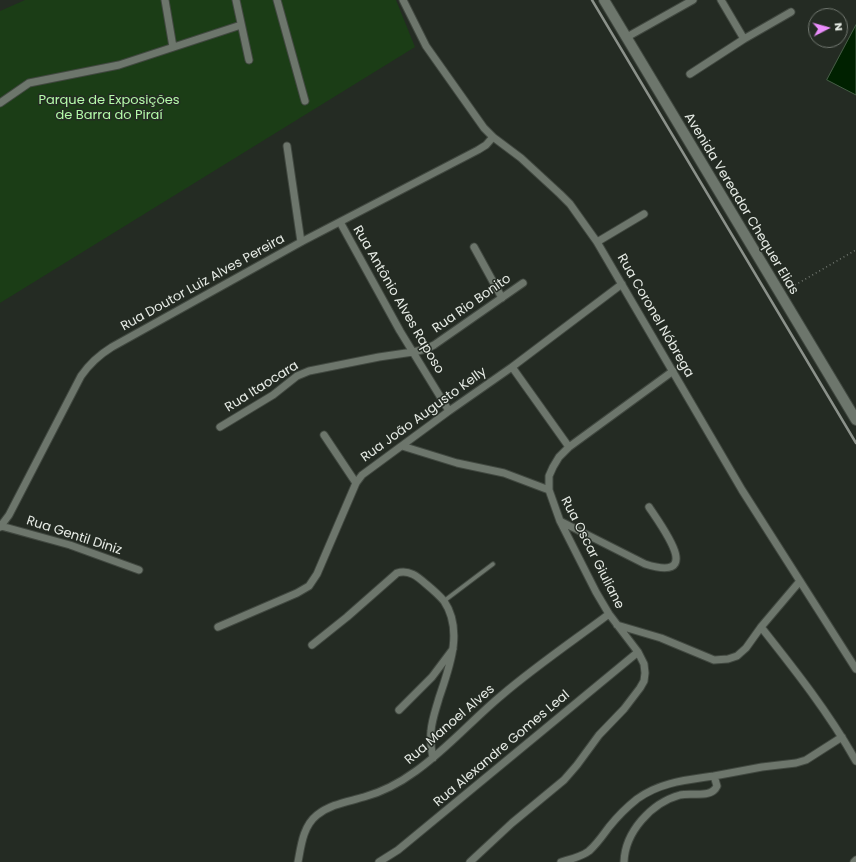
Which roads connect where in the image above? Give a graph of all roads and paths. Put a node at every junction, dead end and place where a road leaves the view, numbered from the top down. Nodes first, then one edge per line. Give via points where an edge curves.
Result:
1 (165, 0) edge
2 (236, 0) edge
3 (277, 0) edge
4 (403, 0) edge
5 (604, 0) edge
6 (694, 0) edge
7 (721, 0) edge
8 (791, 12) dead end
9 (241, 25) junction
10 (627, 37) junction
11 (744, 39) junction
12 (173, 47) junction
13 (249, 60) dead end
14 (690, 74) dead end
15 (305, 102) dead end
16 (0, 103) edge
17 (493, 136) junction
18 (287, 146) dead end
19 (644, 214) dead end
20 (340, 222) junction
21 (301, 242) junction
22 (597, 242) junction
23 (474, 247) dead end
24 (856, 250) edge
25 (523, 283) dead end
26 (622, 284) junction
27 (780, 294) junction
28 (502, 298) junction
29 (413, 352) junction
30 (512, 367) junction
31 (673, 371) junction
32 (449, 411) junction
33 (856, 420) edge
34 (220, 427) dead end
35 (324, 435) dead end
36 (402, 446) junction
37 (569, 447) junction
38 (356, 483) junction
39 (549, 490) junction
40 (649, 507) dead end
41 (560, 521) junction
42 (0, 526) edge
43 (493, 564) dead end
44 (139, 570) dead end
45 (800, 581) junction
46 (444, 602) junction
47 (609, 614) junction
48 (616, 625) junction
49 (218, 627) dead end
50 (761, 627) junction
51 (312, 645) dead end
52 (454, 647) junction
53 (638, 652) junction
54 (856, 669) edge
55 (399, 710) dead end
56 (842, 737) junction
57 (433, 758) junction
58 (856, 761) edge
59 (714, 776) junction
60 (298, 862) edge
61 (379, 862) edge
62 (470, 862) edge
63 (561, 862) edge
64 (624, 862) edge

1 - 12 street
2 - 9 street
3 - 15 street
4 - 17 street, Rua Coronel Nóbrega via 426,46 484,128
5 - 10 main road, Avenida Vereador Chequer Elias
6 - 10 street
7 - 11 street
8 - 11 street
9 - 12 street
9 - 13 street
10 - 27 main road, Avenida Vereador Chequer Elias
11 - 14 street
12 - 16 street via 119,65 29,83
17 - 20 street, Rua Doutor Luiz Alves Pereira via 478,150
17 - 22 street, Rua Coronel Nóbrega via 521,158 570,204
18 - 21 street
19 - 22 street
20 - 21 street, Rua Doutor Luiz Alves Pereira
20 - 29 street, Rua Antônio Alves Raposo
21 - 42 street, Rua Doutor Luiz Alves Pereira via 112,347 89,364 9,515
22 - 26 street, Rua Coronel Nóbrega
23 - 28 street
24 - 27 path
25 - 28 street, Rua Rio Bonito
26 - 30 street, Rua João Augusto Kelly
26 - 31 street, Rua Coronel Nóbrega
27 - 33 main road, Avenida Vereador Chequer Elias
28 - 29 street, Rua Rio Bonito via 434,345
29 - 32 street, Rua Antônio Alves Raposo
29 - 34 street, Rua Itaocara via 309,371
30 - 32 street, Rua João Augusto Kelly
30 - 37 street
31 - 37 street, Rua Oscar Giuliane
31 - 45 street, Rua Coronel Nóbrega via 742,490
32 - 36 street, Rua João Augusto Kelly
35 - 38 street
36 - 38 street, Rua João Augusto Kelly via 368,469
36 - 39 street via 457,463 504,473
37 - 39 street, Rua Oscar Giuliane via 553,467 549,476
38 - 49 street, Rua João Augusto Kelly via 317,574 308,586
39 - 41 street, Rua Oscar Giuliane
40 - 41 street via 675,551 675,564 670,567 657,568 645,564
41 - 47 street, Rua Oscar Giuliane
42 - 44 street, Rua Gentil Diniz via 70,545
43 - 46 lane
45 - 50 street
45 - 54 street, Rua Coronel Nóbrega
46 - 51 street via 425,583 411,573 403,571 388,580
46 - 52 street via 454,628
47 - 48 street, Rua Oscar Giuliane
47 - 57 street, Rua Manoel Alves via 504,693
48 - 50 street via 661,638 714,660 738,656
48 - 53 street, Rua Oscar Giuliane
50 - 56 street via 801,677
52 - 55 street via 432,677
52 - 57 street via 433,719
53 - 61 street, Rua Alexandre Gomes Leal via 398,850
53 - 62 street, Rua Oscar Giuliane via 644,664 644,681 624,710 598,735 564,780
56 - 58 street
56 - 59 street via 806,760
57 - 60 street, Rua Manoel Alves via 415,772 386,788 326,808 315,816 303,836
59 - 63 street via 668,784 638,798 626,808 590,850 581,856
59 - 64 street via 717,786 715,791 681,795 668,800 641,821 629,837 624,851

